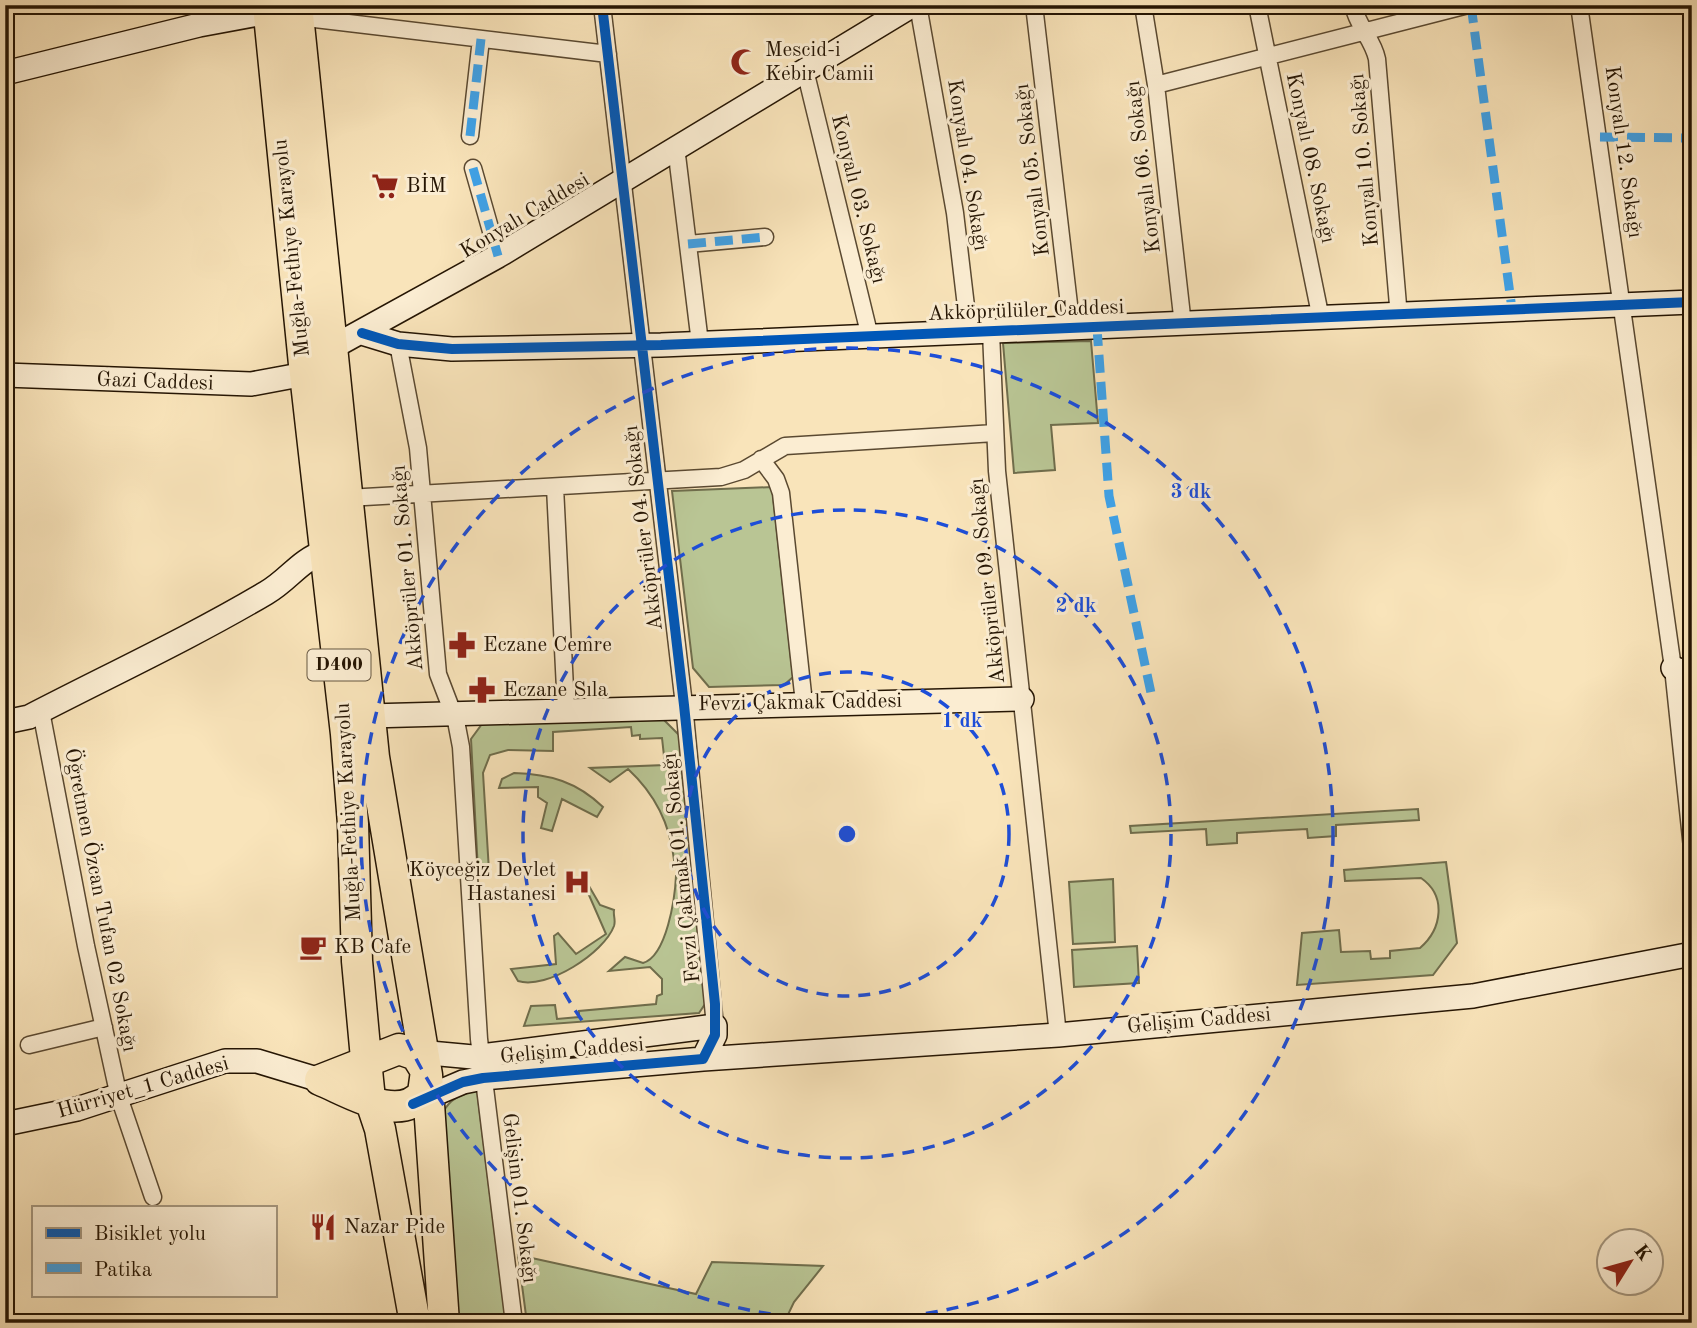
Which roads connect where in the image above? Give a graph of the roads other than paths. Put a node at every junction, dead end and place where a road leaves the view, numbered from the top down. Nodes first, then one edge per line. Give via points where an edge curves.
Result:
1 (602, 5) edge
2 (913, 5) edge
3 (918, 5) edge
4 (1034, 5) edge
5 (1143, 5) edge
6 (1257, 5) edge
7 (1353, 5) edge
8 (1468, 5) edge
9 (1579, 5) edge
10 (283, 10) edge
11 (1364, 32) junction
12 (481, 39) junction
13 (608, 54) junction
14 (1267, 55) junction
15 (805, 71) junction
16 (5, 73) edge
17 (1156, 85) junction
18 (470, 136) dead end
19 (676, 147) junction
20 (473, 168) dead end
21 (623, 179) junction
22 (765, 237) dead end
23 (688, 244) junction
24 (498, 256) junction
25 (1692, 302) edge
26 (1623, 305) junction
27 (1399, 317) junction
28 (1321, 319) junction
29 (1182, 325) junction
30 (1072, 330) junction
31 (980, 332) junction
32 (362, 333) junction
33 (870, 337) junction
34 (701, 343) junction
35 (398, 344) junction
36 (641, 345) junction
37 (333, 347) junction
38 (305, 374) junction
39 (5, 375) edge
40 (995, 433) junction
41 (761, 459) junction
42 (659, 480) junction
43 (555, 486) junction
44 (422, 495) junction
45 (347, 498) junction
46 (326, 551) junction
47 (1683, 671) edge
48 (1022, 699) junction
49 (804, 703) junction
50 (684, 705) junction
51 (566, 709) junction
52 (41, 711) junction
53 (452, 713) junction
54 (369, 716) junction
55 (5, 722) edge
56 (1692, 848) edge
57 (1692, 954) edge
58 (715, 1026) junction
59 (104, 1027) junction
60 (1058, 1035) junction
61 (29, 1045) dead end
62 (703, 1059) junction
63 (482, 1067) junction
64 (397, 1078) junction
65 (320, 1080) joint
66 (119, 1097) junction
67 (5, 1124) edge
68 (153, 1196) dead end
69 (415, 1323) edge
70 (444, 1323) edge
71 (514, 1323) edge

1 - 13 street, Akköprüler 04. Sokağı
2 - 15 street, Konyalı Caddesi
3 - 31 street, Konyalı 04. Sokağı
4 - 30 street, Konyalı 05. Sokağı
5 - 17 street, Konyalı 06. Sokağı
6 - 14 street, Konyalı 08. Sokağı
7 - 11 street, Konyalı 10. Sokağı
8 - 11 street
9 - 26 street, Konyalı 12. Sokağı
10 - 12 street
10 - 16 street via 199,25
10 - 37 highway, Muğla-Fethiye Karayolu / D400
10 - 38 highway, Muğla-Fethiye Karayolu / D400
11 - 14 street
11 - 27 street, Konyalı 10. Sokağı via 1377,59
12 - 13 street
12 - 18 street
13 - 21 street, Akköprüler 04. Sokağı
14 - 17 street
14 - 28 street, Konyalı 08. Sokağı
15 - 19 street, Konyalı Caddesi
15 - 33 street, Konyalı 03. Sokağı
17 - 29 street, Konyalı 06. Sokağı
19 - 21 street, Konyalı Caddesi
19 - 23 street
20 - 24 street
21 - 24 street, Konyalı Caddesi
21 - 36 street, Akköprüler 04. Sokağı
22 - 23 street
23 - 34 street
24 - 32 street, Konyalı Caddesi
25 - 26 street, Akköprülüler Caddesi
26 - 27 street, Akköprülüler Caddesi
26 - 47 street, Konyalı 12. Sokağı
27 - 28 street, Akköprülüler Caddesi
28 - 29 street, Akköprülüler Caddesi
29 - 30 street, Akköprülüler Caddesi
30 - 31 street, Akköprülüler Caddesi
31 - 33 street, Akköprülüler Caddesi
31 - 40 street, Akköprüler 09. Sokağı
32 - 35 street, Akköprülüler Caddesi
32 - 37 street, Konyalı Caddesi
33 - 34 street, Akköprülüler Caddesi
34 - 36 street, Akköprülüler Caddesi
35 - 36 street, Akköprülüler Caddesi via 452,349
35 - 44 street, Akköprüler 01. Sokağı
36 - 42 street, Akköprüler 04. Sokağı
37 - 45 highway, Muğla-Fethiye Karayolu / D400
38 - 39 street, Gazi Caddesi via 251,384
38 - 46 highway, Muğla-Fethiye Karayolu / D400
40 - 41 street via 785,446
40 - 48 street, Akköprüler 09. Sokağı
41 - 42 street via 733,475
41 - 49 street via 781,493
42 - 43 street
42 - 50 street, Akköprüler 04. Sokağı
43 - 44 street
43 - 51 street
44 - 45 street
44 - 53 street, Akköprüler 01. Sokağı via 435,657
45 - 54 highway, Muğla-Fethiye Karayolu / D400
46 - 52 street via 301,562 266,593
46 - 64 highway, Muğla-Fethiye Karayolu / D400 via 351,785 357,961
47 - 56 street, Konyalı 12. Sokağı
48 - 49 street, Fevzi Çakmak Caddesi
48 - 60 street, Akköprüler 09. Sokağı
49 - 50 street, Fevzi Çakmak Caddesi
50 - 51 street, Fevzi Çakmak Caddesi
50 - 58 street, Fevzi Çakmak 01. Sokağı
51 - 53 street, Fevzi Çakmak Caddesi
52 - 55 street
52 - 59 street, Öğretmen Özcan Tufan 02 Sokağı
53 - 54 street, Fevzi Çakmak Caddesi
53 - 63 street, Akköprüler 01. Sokağı via 461,747
54 - 64 highway, Muğla-Fethiye Karayolu / D400
57 - 60 street, Gelişim Caddesi via 1473,996
58 - 62 street
58 - 63 street, Gelişim Caddesi
59 - 61 street
59 - 66 street, Öğretmen Özcan Tufan 02 Sokağı
60 - 62 street, Gelişim Caddesi
62 - 63 street, Gelişim Caddesi
63 - 64 street, Gelişim Caddesi via 458,1058
63 - 64 street, Gelişim Caddesi via 463,1082
63 - 71 street, Gelişim 01. Sokağı
64 - 65 highway
64 - 69 highway, Muğla-Fethiye Karayolu / D400 via 380,1129
64 - 70 highway, Muğla-Fethiye Karayolu / D400
65 - 66 street, Hürriyet_1 Caddesi via 257,1061 225,1061
66 - 67 street, Hürriyet_1 Caddesi
66 - 68 street, Öğretmen Özcan Tufan 02 Sokağı

